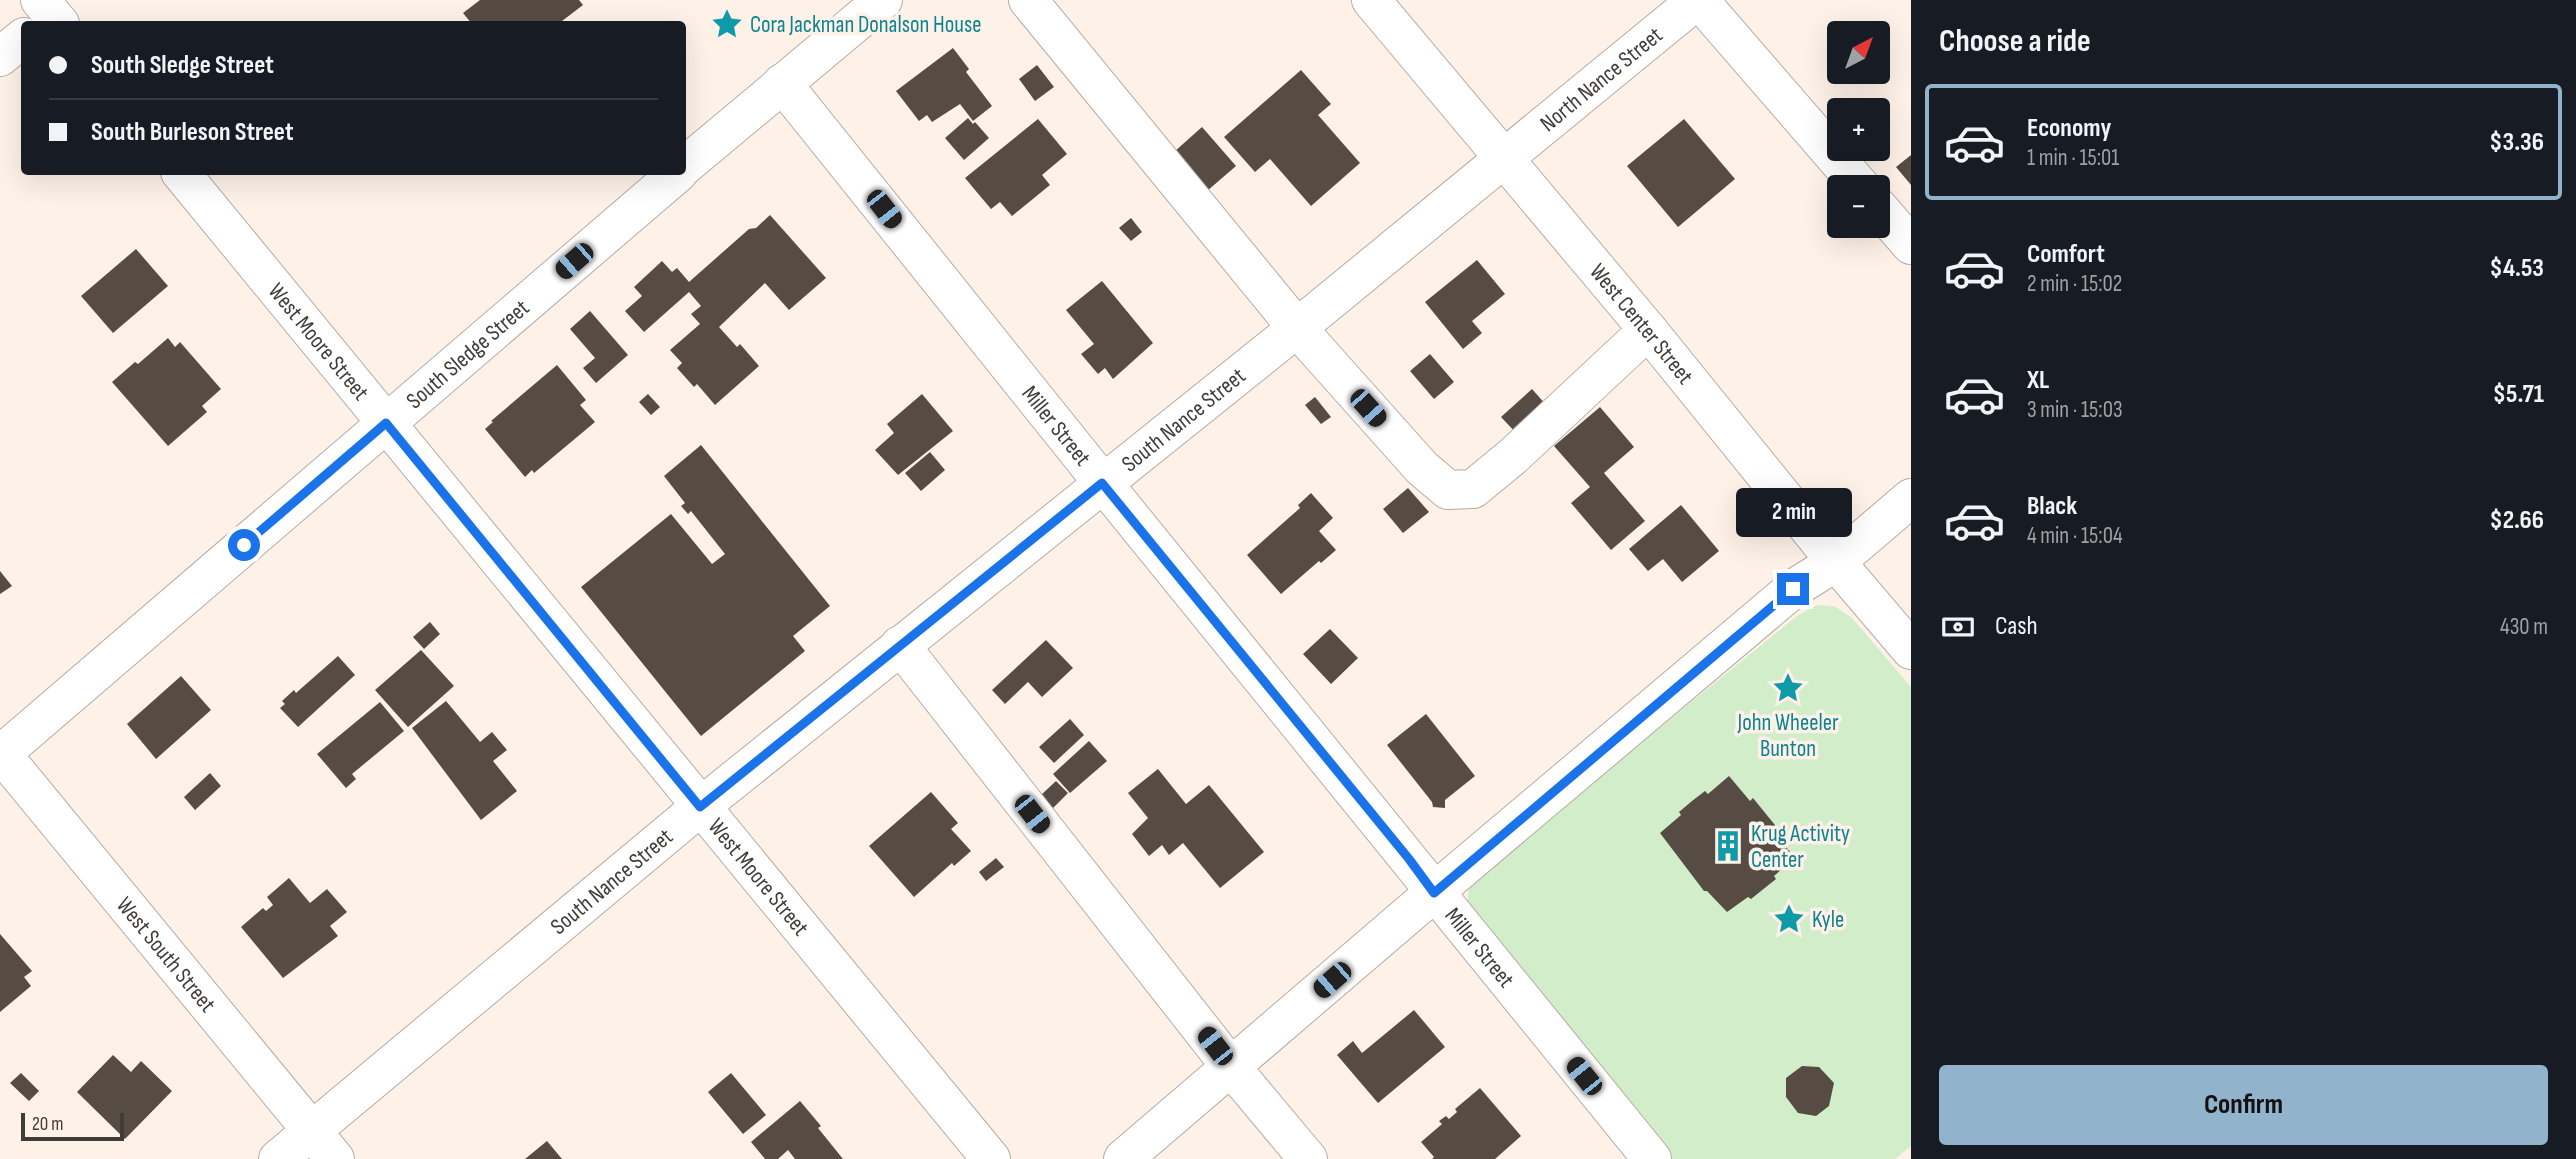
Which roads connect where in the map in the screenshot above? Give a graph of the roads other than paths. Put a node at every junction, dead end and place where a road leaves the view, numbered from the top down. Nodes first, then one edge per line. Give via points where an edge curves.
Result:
1 (883, 0) edge
2 (1028, 0) edge
3 (1371, 0) edge
4 (1698, 0) edge
5 (21, 39) edge
6 (0, 57) edge
7 (782, 83) junction
8 (1505, 159) junction
9 (686, 166) edge
10 (182, 175) edge
11 (675, 175) edge
12 (1851, 175) edge
13 (1890, 221) edge
14 (1911, 246) edge
15 (1297, 328) junction
16 (1648, 330) junction
17 (386, 423) junction
18 (1102, 483) junction
19 (1911, 498) edge
20 (1836, 562) junction
21 (900, 645) junction
22 (1911, 650) edge
23 (1, 753) edge
24 (700, 807) junction
25 (1434, 893) junction
26 (1231, 1068) junction
27 (323, 1145) edge
28 (278, 1159) edge
29 (991, 1159) edge
30 (1123, 1159) edge
31 (1308, 1159) edge
32 (1652, 1159) edge

1 - 7 street, South Sledge Street
2 - 15 street
3 - 8 street, West Center Street
4 - 8 street, North Nance Street
4 - 12 street
5 - 6 street
7 - 9 street, South Sledge Street
7 - 18 street, Miller Street
8 - 15 street, South Nance Street
8 - 16 street, West Center Street
10 - 17 street, West Moore Street
11 - 17 street, South Sledge Street
13 - 14 street
15 - 16 street via 1422,468 1448,490 1473,489
15 - 18 street, South Nance Street
16 - 20 street, West Center Street
17 - 23 street, South Sledge Street
17 - 24 street, West Moore Street
18 - 21 street, South Nance Street
18 - 25 street, Miller Street
19 - 20 street
20 - 22 street, West Center Street
20 - 25 street via 1793,589
21 - 24 street, South Nance Street
21 - 26 street
23 - 27 street, West South Street
24 - 27 street, South Nance Street
24 - 29 street, West Moore Street
25 - 26 street
25 - 32 street, Miller Street
26 - 30 street
26 - 31 street
27 - 28 street, South Nance Street

